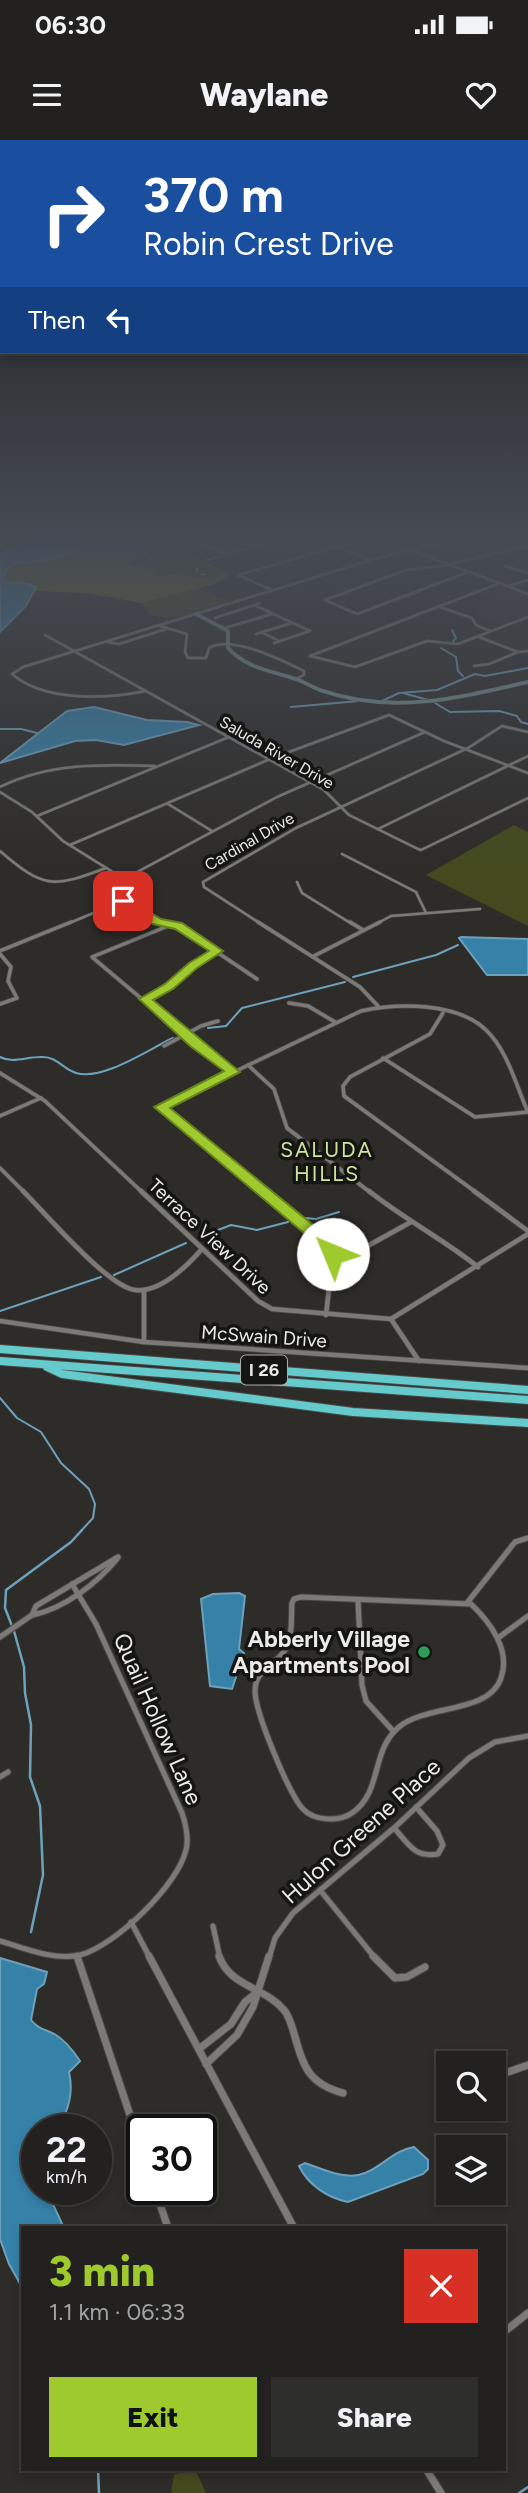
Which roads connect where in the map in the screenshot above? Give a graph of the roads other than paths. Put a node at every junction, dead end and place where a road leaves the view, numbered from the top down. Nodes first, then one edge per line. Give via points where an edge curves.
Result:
1 (68, 648) edge
2 (89, 648) edge
3 (186, 648) edge
4 (211, 648) edge
5 (230, 648) edge
6 (246, 648) edge
7 (332, 648) edge
8 (408, 648) edge
9 (507, 648) edge
10 (75, 652) junction
11 (518, 652) junction
12 (528, 652) edge
13 (474, 666) dead end
14 (296, 679) junction
15 (528, 682) edge
16 (146, 691) junction
17 (426, 732) junction
18 (528, 732) edge
19 (230, 737) junction
20 (468, 748) junction
21 (528, 756) edge
22 (270, 759) junction
23 (163, 765) junction
24 (510, 765) junction
25 (528, 773) edge
26 (309, 782) junction
27 (0, 787) edge
28 (0, 792) edge
29 (528, 798) edge
30 (167, 804) junction
31 (339, 807) junction
32 (37, 816) junction
33 (377, 829) junction
34 (212, 831) junction
35 (70, 845) junction
36 (0, 851) edge
37 (342, 854) dead end
38 (106, 868) junction
39 (126, 878) junction
40 (298, 881) dead end
41 (123, 901) junction
42 (480, 909) dead end
43 (426, 913) junction
44 (168, 926) junction
45 (364, 930) junction
46 (217, 951) junction
47 (0, 953) edge
48 (313, 956) junction
49 (257, 979) dead end
50 (145, 999) junction
51 (289, 1003) dead end
52 (2, 1004) edge
53 (378, 1006) junction
54 (443, 1013) junction
55 (218, 1021) dead end
56 (336, 1023) junction
57 (186, 1036) junction
58 (164, 1046) dead end
59 (383, 1058) junction
60 (248, 1065) junction
61 (234, 1072) junction
62 (0, 1073) edge
63 (41, 1097) junction
64 (528, 1112) edge
65 (0, 1116) edge
66 (0, 1168) edge
67 (411, 1222) junction
68 (528, 1232) edge
69 (202, 1249) junction
70 (333, 1254) junction
71 (478, 1266) junction
72 (144, 1290) junction
73 (326, 1315) junction
74 (391, 1319) junction
75 (0, 1321) edge
76 (144, 1342) junction
77 (0, 1349) edge
78 (0, 1361) edge
79 (419, 1361) junction
80 (41, 1364) junction
81 (528, 1368) edge
82 (528, 1390) edge
83 (528, 1400) edge
84 (528, 1423) edge
85 (528, 1538) edge
86 (72, 1584) junction
87 (78, 1592) junction
88 (358, 1600) junction
89 (467, 1603) junction
90 (32, 1615) junction
91 (528, 1616) edge
92 (2, 1635) edge
93 (498, 1638) junction
94 (394, 1732) junction
95 (528, 1736) edge
96 (8, 1772) dead end
97 (0, 1777) edge
98 (416, 1807) junction
99 (394, 1828) junction
100 (320, 1890) junction
101 (131, 1922) junction
102 (214, 1926) dead end
103 (0, 1941) edge
104 (77, 1956) junction
105 (425, 1967) dead end
106 (257, 1992) junction
107 (199, 2049) junction
108 (206, 2064) junction
109 (528, 2065) edge
110 (506, 2073) edge
111 (343, 2094) dead end
112 (130, 2114) edge
113 (161, 2205) edge
114 (168, 2226) edge
115 (293, 2226) edge
116 (528, 2313) edge
117 (506, 2330) edge
118 (427, 2471) edge
119 (441, 2493) edge

1 - 10 street, Saluda River Drive
2 - 10 street
3 - 4 street via 190,659 204,659
5 - 14 street via 234,655 270,673
6 - 14 street via 303,671
7 - 8 street via 310,656 355,667
9 - 11 street
10 - 16 street, Saluda River Drive
10 - 16 street via 18,669 12,677 34,687 79,694 119,696
11 - 12 street
11 - 13 street
14 - 15 street via 326,691 390,702 433,702
16 - 19 street, Saluda River Drive
17 - 20 street
17 - 22 street via 385,715
17 - 26 street
18 - 20 street, Cardinal Drive via 502,726
19 - 22 street, Saluda River Drive
19 - 23 street
20 - 24 street
20 - 31 street, Cardinal Drive
21 - 24 street
22 - 26 street, Saluda River Drive
22 - 30 street
23 - 27 street via 85,764 16,779
23 - 32 street
24 - 25 street
24 - 33 street
26 - 31 street, Saluda River Drive via 329,794
26 - 34 street
28 - 32 street
29 - 33 street, Saluda River Drive via 421,850
30 - 34 street
30 - 35 street
31 - 33 street, Saluda River Drive
31 - 48 street, Cardinal Drive via 203,882 204,887
32 - 35 street
34 - 39 street
35 - 38 street
36 - 38 street via 50,884 67,883
37 - 43 street via 416,892
38 - 39 street
39 - 41 street via 134,890
40 - 45 street via 302,893
41 - 44 street
41 - 47 street
42 - 43 street
43 - 45 street via 391,916
44 - 46 street via 178,926
44 - 50 street via 92,957
45 - 48 street
46 - 49 street
46 - 50 street
47 - 52 street via 11,967 8,981 17,998
48 - 53 street, Cardinal Drive via 360,987
50 - 57 street
51 - 56 street via 308,1006
53 - 54 street
53 - 56 street
54 - 59 street via 430,1034
54 - 64 street via 475,1021 488,1031
55 - 57 street
56 - 60 street
57 - 58 street
57 - 61 street
59 - 64 street via 475,1117
59 - 68 street via 349,1077 343,1086 344,1096
60 - 61 street
60 - 67 street via 274,1088 280,1118 287,1128
61 - 70 street via 161,1107 328,1245
62 - 63 street, Terrace View Drive
63 - 65 street
63 - 69 street, Terrace View Drive
66 - 72 street via 111,1279
67 - 70 street via 362,1249
67 - 71 street
68 - 71 street
69 - 72 street via 183,1268
69 - 73 street, Terrace View Drive via 265,1306
70 - 73 street
71 - 74 street
72 - 76 street
73 - 74 street, Terrace View Drive
74 - 79 street
75 - 76 street, McSwain Drive
76 - 79 street, McSwain Drive
77 - 82 highway, I 26
78 - 80 highway, I 26
79 - 81 street, McSwain Drive
80 - 83 highway, I 26
80 - 84 highway via 62,1374 404,1417
85 - 89 street via 515,1542
86 - 87 street, Quail Hollow Lane
86 - 87 street via 118,1557 110,1569
86 - 90 street via 37,1606
87 - 90 street via 43,1614
87 - 101 street, Quail Hollow Lane via 187,1828 187,1849 179,1869
88 - 89 street
88 - 94 street via 366,1701
88 - 94 street via 294,1599 286,1650 257,1679 255,1700 303,1810 316,1818 334,1821 360,1807 385,1743
89 - 93 street via 484,1615
90 - 92 street
91 - 93 street
93 - 94 street via 504,1670 491,1695 414,1717
95 - 98 street, Hulon Greene Place via 503,1739 479,1751
96 - 97 street
98 - 99 street, Hulon Greene Place
98 - 99 street via 442,1838 441,1851 432,1857 416,1852
99 - 100 street, Hulon Greene Place
100 - 105 street via 393,1977 405,1978
100 - 106 street, Hulon Greene Place via 293,1913 275,1938
101 - 104 street, Quail Hollow Lane
101 - 107 street
102 - 106 street via 215,1948 223,1966
103 - 104 street
104 - 112 street
106 - 107 street, Hulon Greene Place via 231,2024
106 - 108 street, Hulon Greene Place via 237,2035
106 - 111 street via 288,2015 310,2078 322,2088
107 - 108 street
108 - 115 street
109 - 110 street
113 - 114 street
116 - 117 street
118 - 119 street

